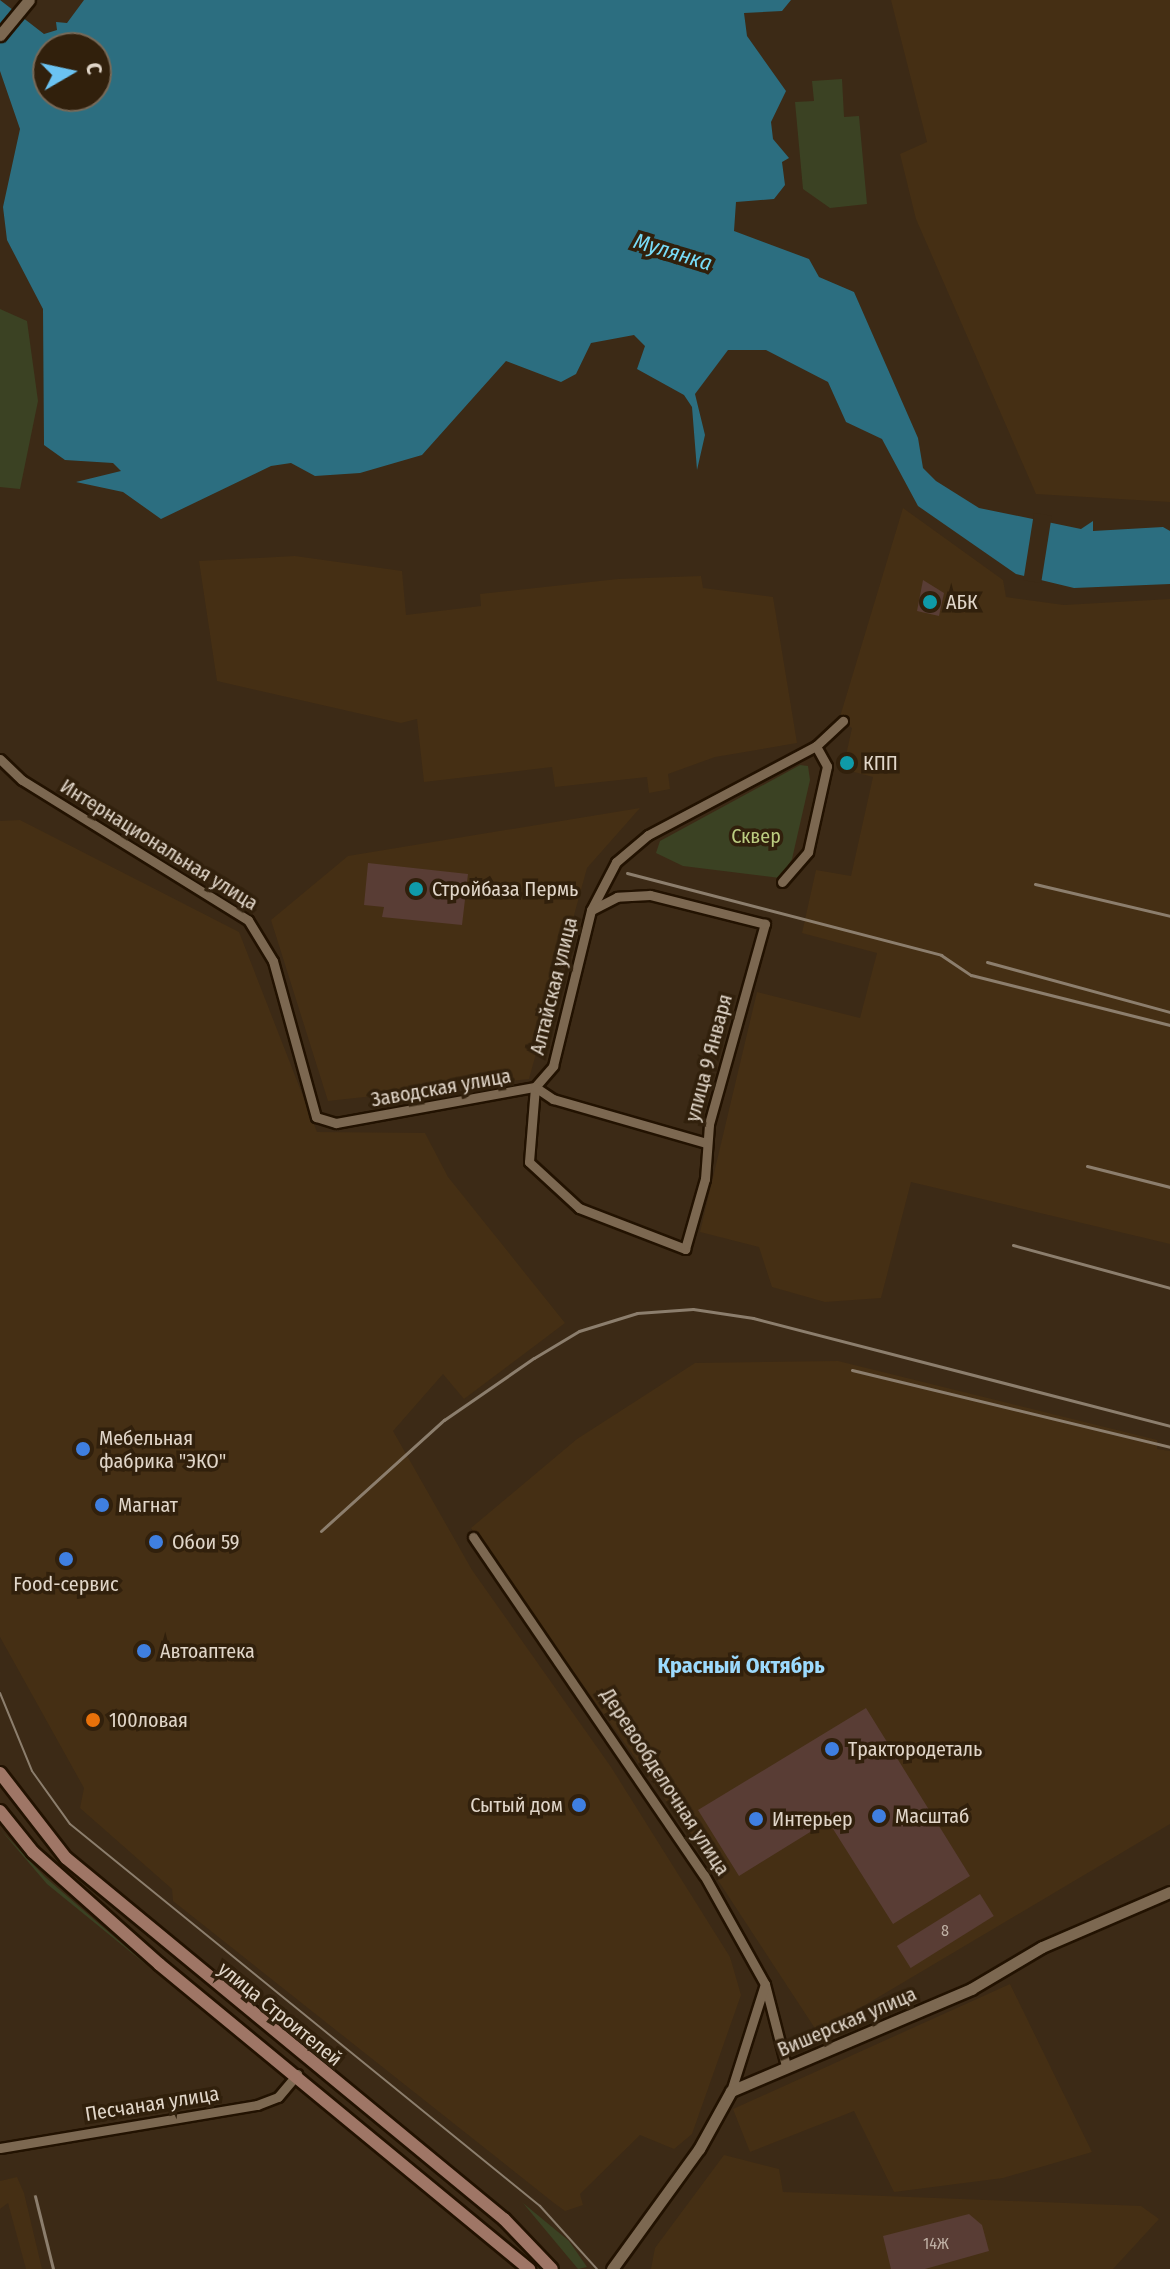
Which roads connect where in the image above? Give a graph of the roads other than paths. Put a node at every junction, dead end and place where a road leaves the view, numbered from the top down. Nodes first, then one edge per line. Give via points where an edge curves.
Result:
1 (29, 0) edge
2 (0, 35) edge
3 (843, 721) dead end
4 (816, 746) junction
5 (0, 759) edge
6 (782, 882) dead end
7 (591, 910) junction
8 (535, 1087) junction
9 (316, 1117) joint
10 (706, 1143) junction
11 (685, 1249) joint
12 (473, 1537) dead end
13 (0, 1773) edge
14 (0, 1811) edge
15 (1170, 1892) edge
16 (765, 1984) junction
17 (786, 2066) junction
18 (297, 2074) junction
19 (731, 2091) junction
20 (0, 2148) edge
21 (529, 2269) edge
22 (552, 2269) edge
23 (612, 2269) edge

1 - 2 street
3 - 4 street
4 - 6 street via 827,766 808,852
4 - 7 street, Алтайская улица via 636,843 609,870
5 - 9 street, Интернациональная улица via 248,920 273,961
7 - 8 street, Алтайская улица via 553,1066
7 - 10 street, улица 9 Января via 617,897 650,895 765,924
8 - 9 street, Заводская улица via 348,1122
8 - 10 street, Заводская улица via 553,1099
8 - 11 street, Алтайская улица via 527,1158 579,1208
10 - 11 street, улица 9 Января via 705,1179
12 - 16 street, Деревообделочная улица via 668,1817
13 - 22 main road, улица Строителей via 66,1858 473,2193
14 - 18 main road, улица Строителей via 33,1852 159,1964
15 - 17 street, Вишерская улица via 1042,1947 971,1989
16 - 17 street, Деревообделочная улица
16 - 19 street
17 - 19 street, Вишерская улица
18 - 20 street, Песчаная улица via 278,2097 245,2108
18 - 21 main road, улица Строителей
19 - 23 street via 699,2149

